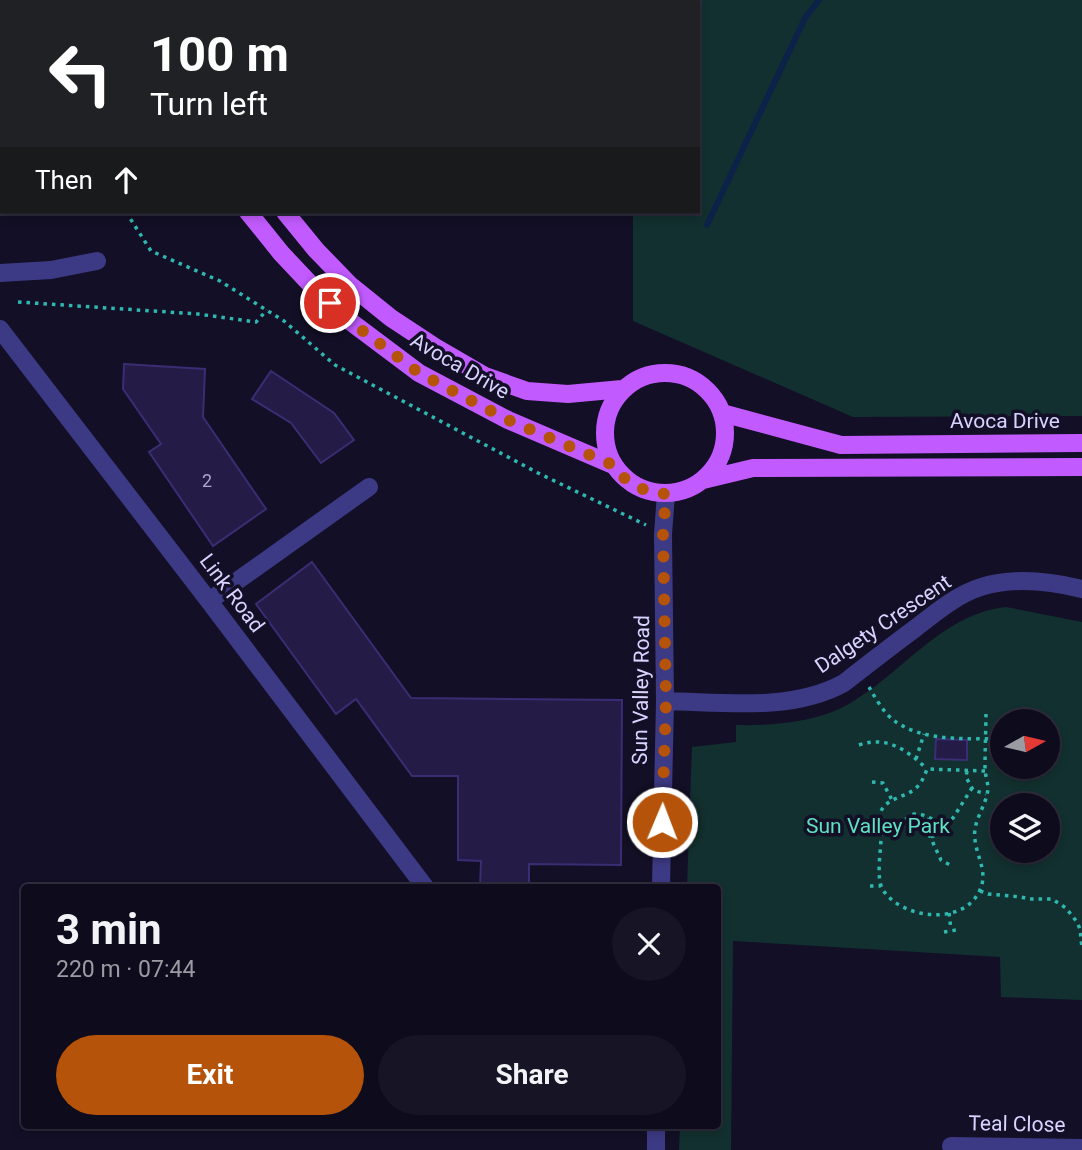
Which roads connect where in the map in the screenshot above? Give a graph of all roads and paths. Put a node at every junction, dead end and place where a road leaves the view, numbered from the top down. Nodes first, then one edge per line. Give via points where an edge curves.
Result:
1 (127, 214) edge
2 (250, 214) edge
3 (287, 214) edge
4 (97, 261) dead end
5 (0, 273) edge
6 (18, 302) dead end
7 (267, 310) junction
8 (0, 329) edge
9 (622, 389) junction
10 (722, 413) junction
11 (1082, 443) edge
12 (613, 465) junction
13 (1082, 467) edge
14 (703, 480) junction
15 (369, 487) dead end
16 (666, 494) junction
17 (663, 534) junction
18 (1082, 589) edge
19 (209, 601) junction
20 (860, 670) junction
21 (666, 701) junction
22 (986, 709) dead end
23 (924, 734) junction
24 (986, 739) junction
25 (990, 739) edge
26 (859, 745) dead end
27 (916, 759) junction
28 (927, 769) junction
29 (967, 771) junction
30 (985, 771) junction
31 (872, 782) dead end
32 (972, 788) junction
33 (986, 794) junction
34 (892, 800) junction
35 (929, 818) junction
36 (881, 823) junction
37 (944, 824) junction
38 (931, 837) junction
39 (952, 866) dead end
40 (423, 884) edge
41 (661, 884) edge
42 (870, 886) dead end
43 (881, 886) junction
44 (980, 891) junction
45 (949, 913) junction
46 (944, 932) dead end
47 (1082, 948) edge
48 (656, 1129) edge
49 (951, 1146) dead end
50 (1082, 1148) edge
51 (656, 1150) edge

1 - 7 path via 152,251 220,281
2 - 12 main road, Avoca Drive via 281,253 347,319 419,373 508,420
3 - 9 main road, Avoca Drive via 350,285 391,318 485,376 527,391 568,394
4 - 5 street
6 - 7 path via 256,322
7 - 17 path via 335,365
8 - 19 street, Link Road
9 - 10 main road via 649,374 681,374 700,383
9 - 12 main road via 608,410 605,443
10 - 11 main road, Avoca Drive via 841,445
10 - 14 main road via 722,452
12 - 16 main road via 627,481
13 - 14 main road via 753,468
14 - 16 main road
15 - 19 street
16 - 17 street, Sun Valley Road
17 - 21 street, Sun Valley Road
18 - 20 street, Dalgety Crescent via 1021,581 978,588 953,601
19 - 40 street, Link Road
20 - 21 street, Dalgety Crescent via 829,691 794,700
20 - 23 path via 894,720
21 - 41 street, Sun Valley Road
22 - 24 path
23 - 24 path
23 - 27 path
24 - 25 path
24 - 30 path
26 - 27 path via 886,742
27 - 28 path
28 - 29 path
28 - 34 path via 916,788
29 - 30 path
29 - 32 path
30 - 33 path
31 - 34 path via 883,783
32 - 33 path
32 - 37 path
33 - 44 path via 975,836 983,869
34 - 36 path via 881,811
35 - 36 path via 914,814 899,823
35 - 37 path
35 - 38 path
36 - 43 path
37 - 38 path
38 - 39 path via 941,860
42 - 43 path
43 - 45 path via 905,909
44 - 45 path via 968,905
44 - 47 path via 1052,899 1077,922
45 - 46 path via 953,930
48 - 51 street
49 - 50 street, Teal Close

